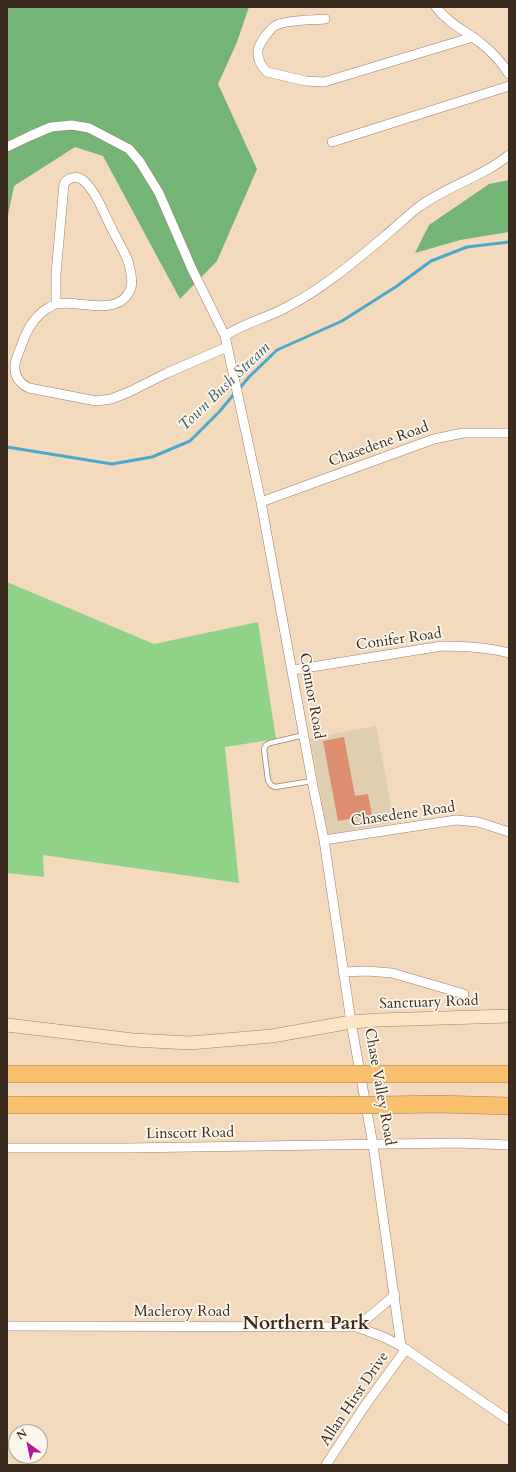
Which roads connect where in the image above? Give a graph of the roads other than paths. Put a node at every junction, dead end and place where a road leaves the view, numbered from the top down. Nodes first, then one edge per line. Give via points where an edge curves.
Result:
1 (436, 7) edge
2 (325, 19) dead end
3 (473, 37) junction
4 (509, 74) edge
5 (509, 86) edge
6 (332, 142) dead end
7 (7, 147) edge
8 (509, 155) edge
9 (56, 304) junction
10 (225, 336) junction
11 (228, 347) junction
12 (509, 433) edge
13 (261, 502) junction
14 (509, 653) edge
15 (292, 670) junction
16 (304, 735) junction
17 (312, 781) junction
18 (509, 832) edge
19 (324, 840) junction
20 (343, 972) junction
21 (464, 994) dead end
22 (509, 1016) edge
23 (350, 1022) junction
24 (7, 1025) edge
25 (509, 1063) edge
26 (407, 1073) junction
27 (7, 1074) edge
28 (509, 1074) edge
29 (7, 1105) edge
30 (509, 1106) edge
31 (374, 1145) junction
32 (509, 1145) edge
33 (7, 1148) edge
34 (395, 1295) junction
35 (7, 1326) edge
36 (357, 1327) junction
37 (404, 1347) junction
38 (509, 1420) edge
39 (326, 1465) edge

1 - 3 street via 448,20
2 - 3 street via 278,24 270,29 258,50 260,63 264,69 306,82 324,82
3 - 4 street via 484,45
5 - 6 street
7 - 10 street, Connor Road via 51,127 72,126 89,128 129,149 140,162 158,194
8 - 10 street via 493,167 420,206 351,264 316,289 285,308 240,326
9 - 9 street via 64,184 66,180 78,178 83,180 95,197 128,262 132,286 127,296 116,304
9 - 11 street via 42,312 29,326 15,363 16,374 22,385 29,388 96,401 111,399 166,372
10 - 11 street, Connor Road
11 - 13 street, Connor Road
12 - 13 street, Chasedene Road via 463,433 434,439
13 - 15 street, Connor Road
14 - 15 street, Conifer Road via 467,646 442,646
15 - 16 street, Connor Road
16 - 17 street, Connor Road
16 - 17 lane via 266,746 264,749 268,780 276,787
17 - 19 street, Connor Road
18 - 19 street, Chasedene Road via 478,822 456,820
19 - 20 street, Connor Road
20 - 21 street via 392,973
20 - 23 street, Connor Road
22 - 23 street, Sanctuary Road
23 - 24 street, Chase Valley Road via 272,1036 190,1043 133,1040
23 - 31 street, Chase Valley Road
25 - 26 highway
26 - 27 highway, bridge
26 - 28 highway
29 - 30 highway, bridge
31 - 32 street, Linscott Road
31 - 33 street, Linscott Road
31 - 34 street, Chase Valley Road
34 - 36 street
34 - 37 street, Chase Valley Road
35 - 36 street, Macleroy Road
36 - 37 street, Macleroy Road
37 - 38 street
37 - 39 street, Allan Hirst Drive

